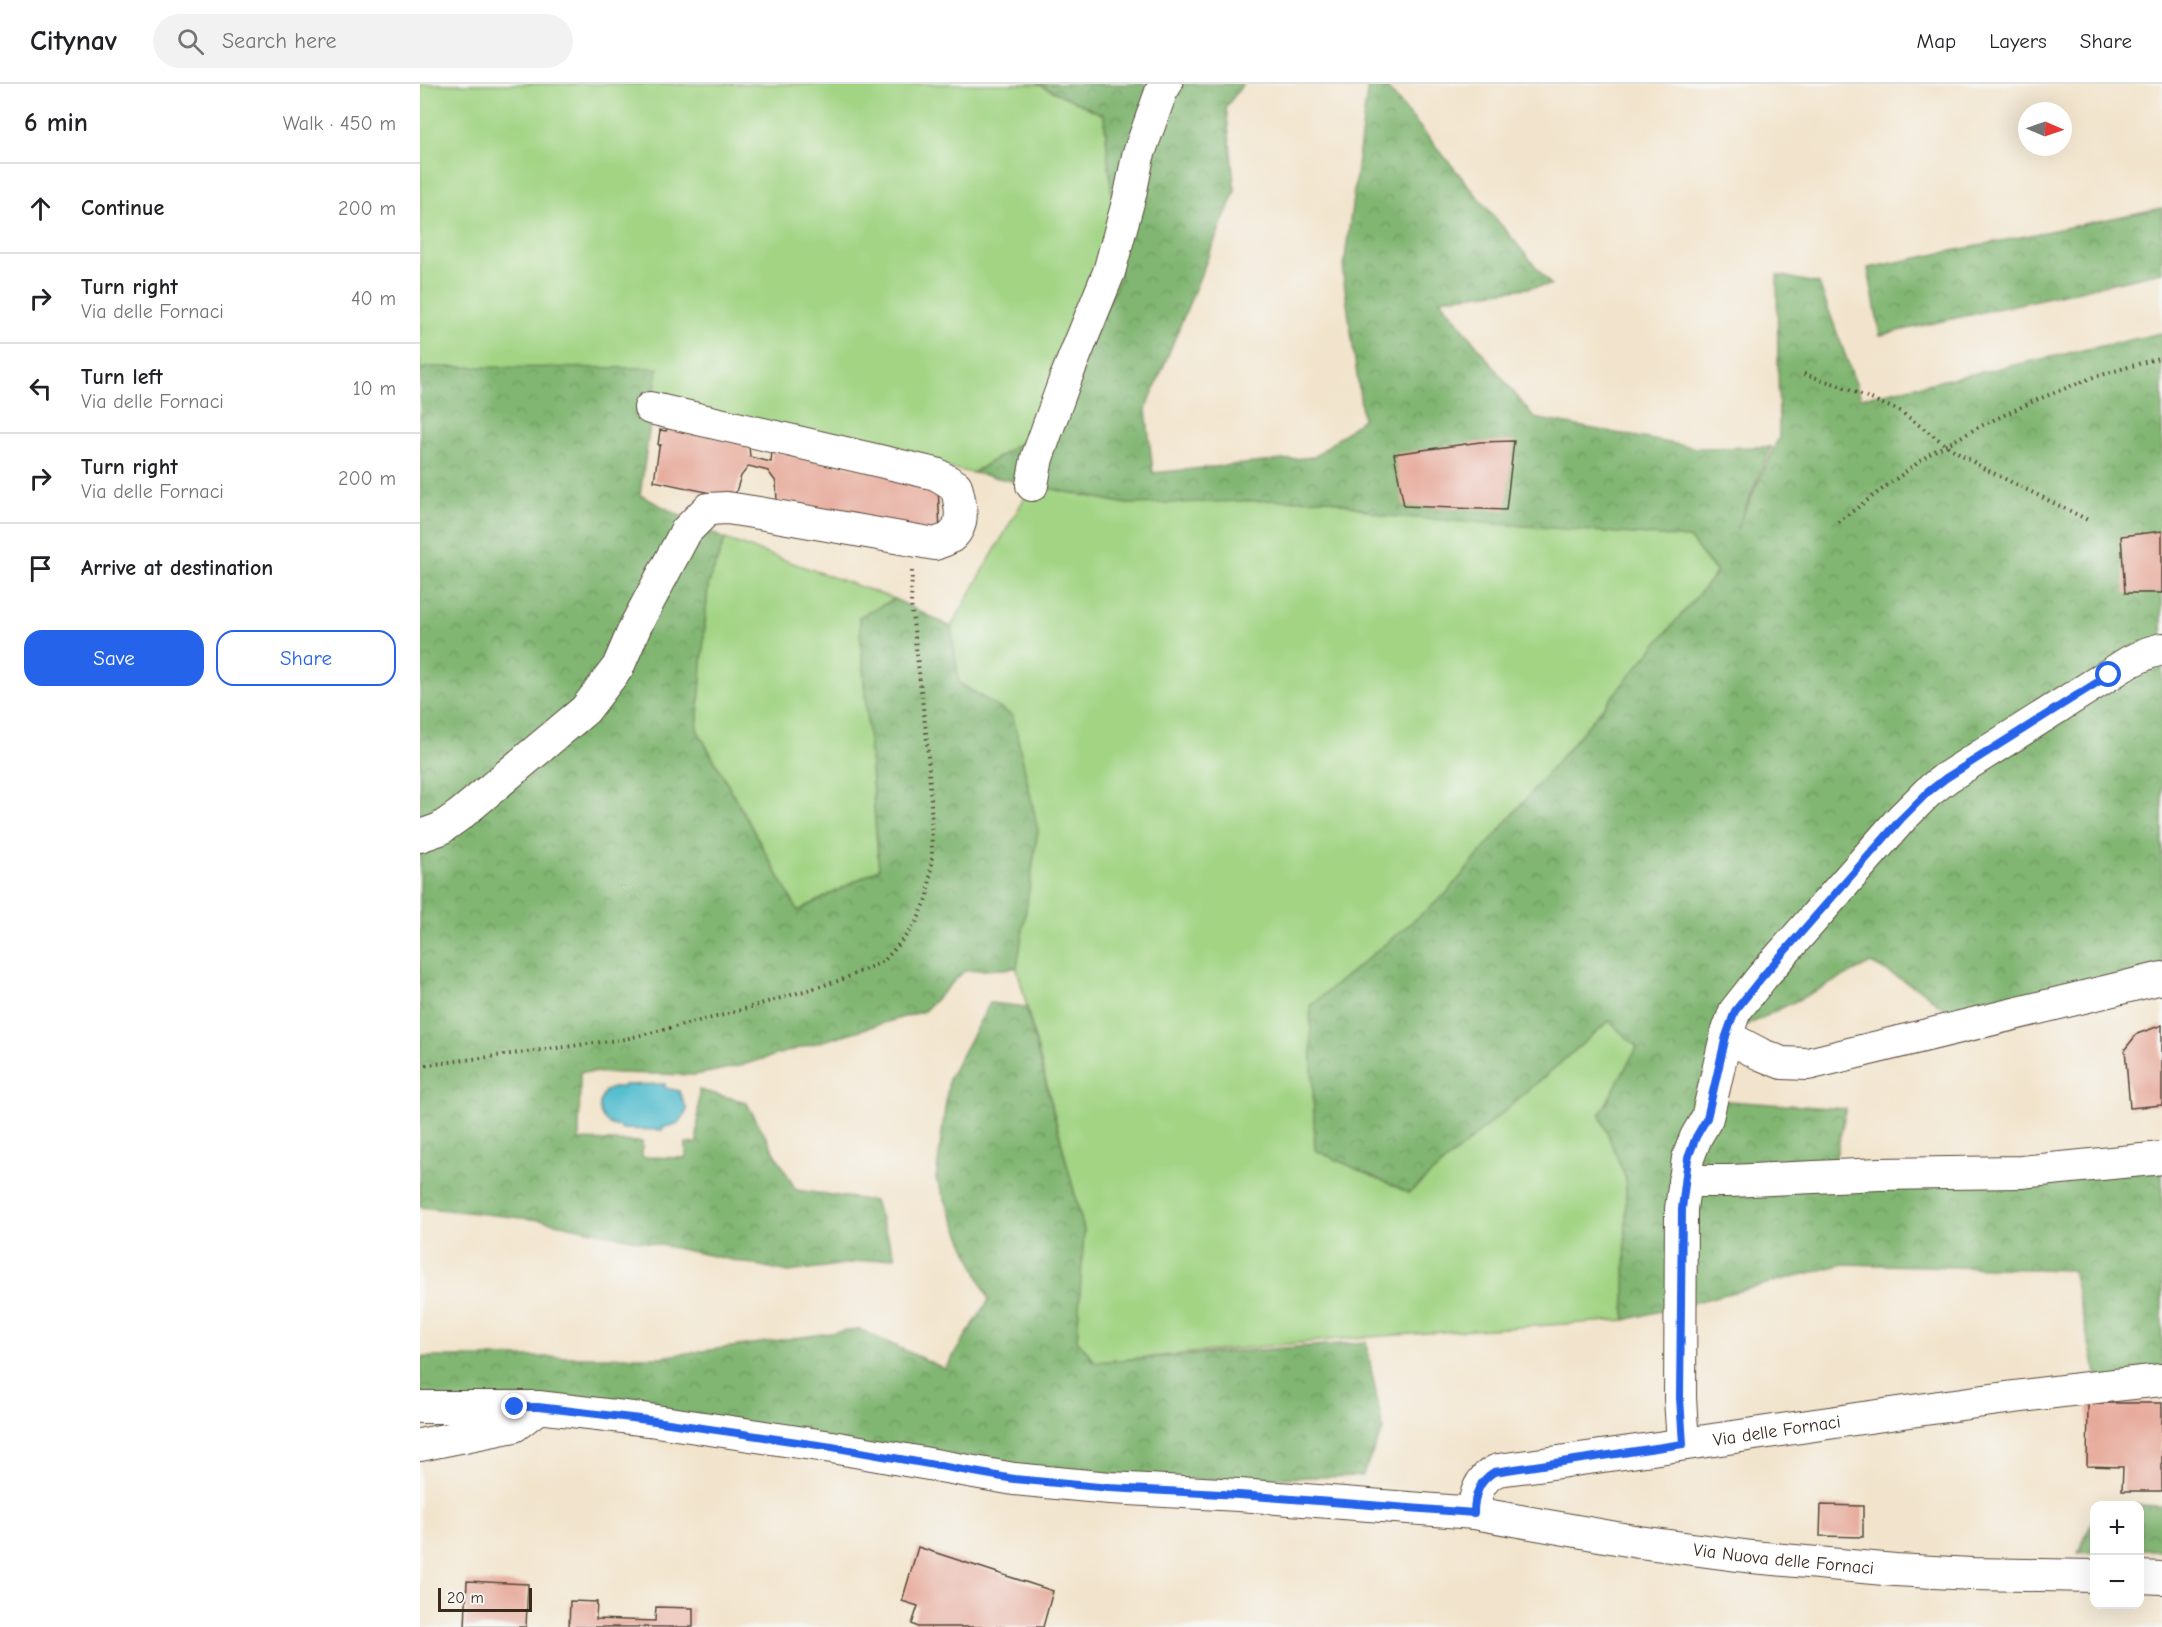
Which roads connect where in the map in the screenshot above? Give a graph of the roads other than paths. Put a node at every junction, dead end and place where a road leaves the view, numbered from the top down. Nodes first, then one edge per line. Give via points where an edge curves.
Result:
1 (1166, 84) edge
2 (650, 408) dead end
3 (1032, 485) dead end
4 (2162, 649) edge
5 (420, 836) edge
6 (2162, 978) edge
7 (1726, 1036) junction
8 (2162, 1158) edge
9 (1684, 1181) junction
10 (2162, 1380) edge
11 (420, 1407) edge
12 (538, 1407) junction
13 (1683, 1444) junction
14 (420, 1445) edge
15 (1474, 1513) junction
16 (2090, 1576) edge
17 (2144, 1577) edge
18 (2162, 1578) edge

1 - 3 street via 1138,156 1109,272 1061,391 1037,458
2 - 5 street via 945,478 956,486 961,520 952,536 934,544 759,513 708,508 686,531 618,668 585,710 461,814 440,829
4 - 7 street via 2129,662 1928,792 1762,977 1735,1011
6 - 7 street via 1808,1064 1782,1063
7 - 9 street via 1713,1100 1688,1158
8 - 9 street via 2021,1172
9 - 13 street via 1680,1398
10 - 13 street, Via delle Fornaci via 1935,1407
11 - 12 street
12 - 14 street via 514,1426
12 - 15 street via 832,1447 1014,1479
13 - 15 street, Via delle Fornaci via 1494,1472 1478,1489
15 - 16 street, Via Nuova delle Fornaci via 1650,1544 1763,1558 1972,1574
17 - 18 street

